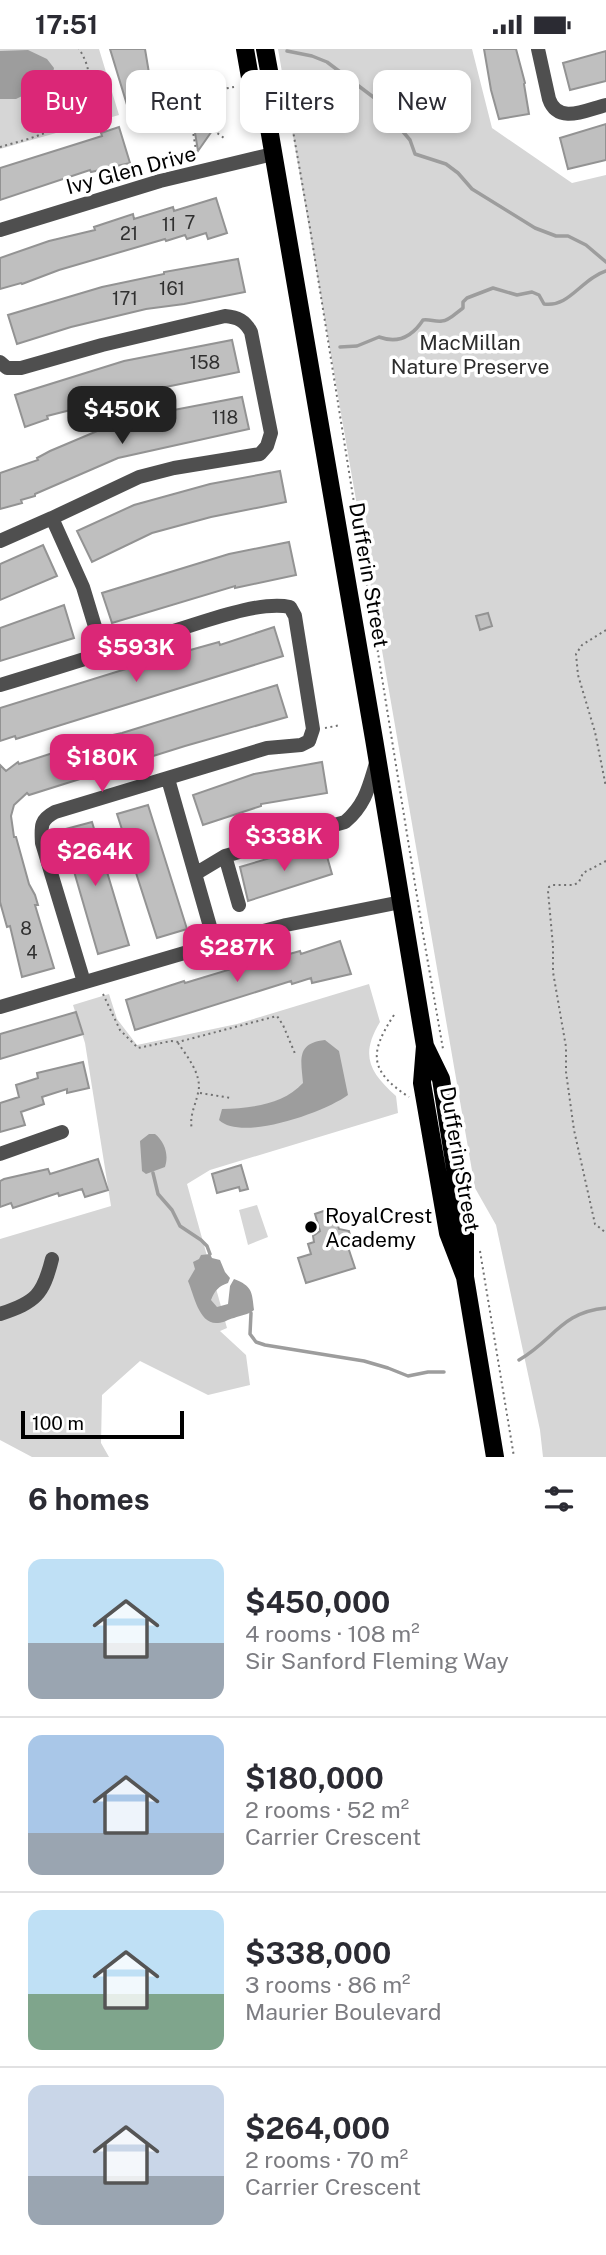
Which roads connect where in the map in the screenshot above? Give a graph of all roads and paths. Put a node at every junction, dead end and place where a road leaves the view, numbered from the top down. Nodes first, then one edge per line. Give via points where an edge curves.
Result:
1 (79, 49) edge
2 (245, 49) edge
3 (265, 49) edge
4 (538, 49) edge
5 (249, 70) edge
6 (269, 70) edge
7 (234, 87) dead end
8 (226, 89) edge
9 (606, 105) edge
10 (193, 133) edge
11 (217, 133) edge
12 (269, 133) edge
13 (293, 133) edge
14 (224, 138) dead end
15 (0, 146) edge
16 (273, 154) junction
17 (197, 156) dead end
18 (0, 230) edge
19 (0, 362) edge
20 (52, 519) junction
21 (0, 541) edge
22 (606, 630) edge
23 (103, 653) junction
24 (0, 685) edge
25 (341, 725) dead end
26 (320, 729) dead end
27 (378, 759) junction
28 (168, 779) junction
29 (606, 787) edge
30 (225, 856) junction
31 (606, 861) edge
32 (195, 874) junction
33 (401, 902) junction
34 (239, 905) dead end
35 (215, 944) junction
36 (84, 982) junction
37 (103, 994) dead end
38 (0, 1007) edge
39 (394, 1015) dead end
40 (178, 1042) junction
41 (444, 1055) dead end
42 (296, 1056) dead end
43 (199, 1092) junction
44 (409, 1097) dead end
45 (231, 1098) dead end
46 (192, 1130) dead end
47 (62, 1132) dead end
48 (0, 1154) edge
49 (606, 1233) edge
50 (478, 1242) dead end
51 (52, 1259) dead end
52 (0, 1314) edge
53 (495, 1457) edge
54 (514, 1457) edge

1 - 15 path via 89,84 78,112 41,135
2 - 5 main road, Dufferin Street
3 - 6 main road, Dufferin Street
4 - 9 street via 548,99 556,112 572,114
7 - 8 path
10 - 17 path
11 - 14 path
12 - 16 main road, Dufferin Street
13 - 41 path
16 - 18 street, Ivy Glen Drive via 160,181
16 - 27 main road, Dufferin Street
19 - 20 street via 7,368 21,368 225,316 246,323 251,332 271,433 260,454 139,477
20 - 21 street
20 - 23 street via 83,587
22 - 29 path via 576,654
23 - 24 street
23 - 28 street via 264,606 290,607 295,616 313,729 309,741 267,748
25 - 26 path
27 - 30 street via 366,796 345,822
27 - 33 main road, Dufferin Street
28 - 32 street
28 - 36 street via 55,812 41,827
30 - 32 street
30 - 34 street
31 - 49 path via 583,873 579,882 553,885 548,891 553,972 574,1130 595,1224
32 - 35 street
33 - 35 street
33 - 53 main road, Dufferin Street via 425,1046 441,1079 465,1231 465,1277
35 - 36 street
36 - 38 street
37 - 40 path via 113,1019 134,1046
39 - 44 path via 382,1033 377,1056 387,1082
40 - 42 path via 277,1016
40 - 43 path via 195,1071
43 - 45 path
43 - 46 path via 190,1120
47 - 48 street
50 - 54 path
51 - 52 street via 46,1284 34,1298

